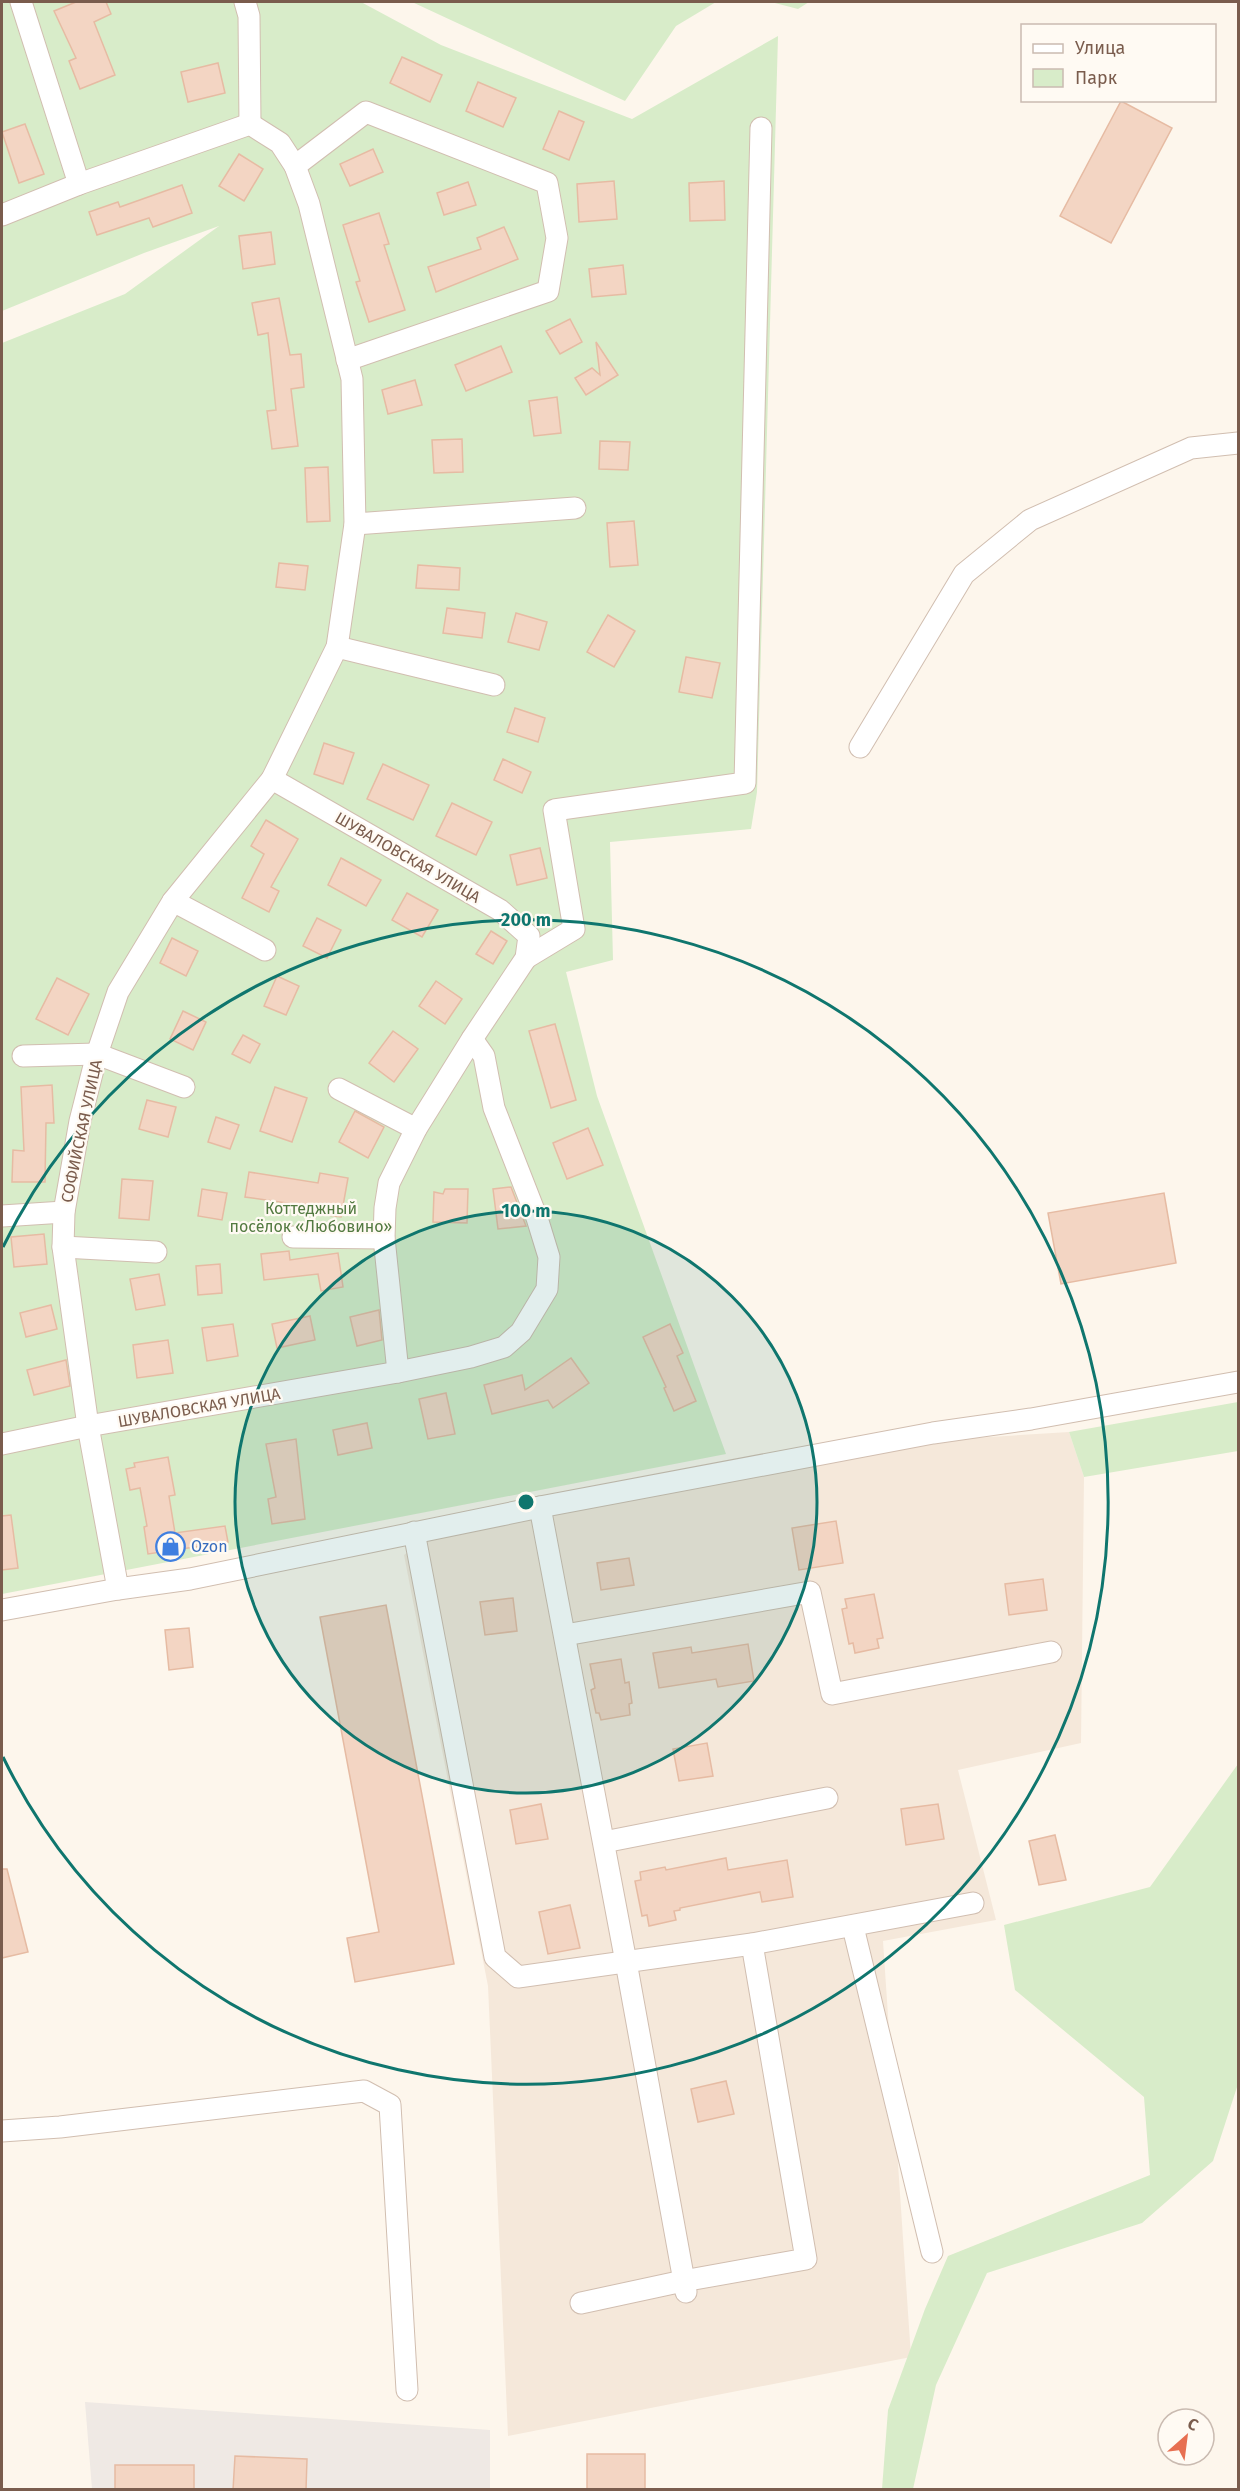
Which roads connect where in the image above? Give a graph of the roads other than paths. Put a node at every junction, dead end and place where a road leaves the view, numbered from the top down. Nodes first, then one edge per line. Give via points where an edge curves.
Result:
1 (21, 2) edge
2 (245, 2) edge
3 (250, 124) junction
4 (760, 128) dead end
5 (296, 165) junction
6 (79, 184) junction
7 (2, 215) edge
8 (347, 360) junction
9 (1239, 443) edge
10 (575, 508) dead end
11 (355, 524) junction
12 (338, 647) junction
13 (494, 685) dead end
14 (860, 747) dead end
15 (272, 779) junction
16 (173, 901) junction
17 (265, 950) dead end
18 (526, 958) junction
19 (472, 1039) junction
20 (97, 1054) junction
21 (23, 1056) dead end
22 (184, 1087) dead end
23 (339, 1089) dead end
24 (416, 1129) junction
25 (64, 1212) junction
26 (2, 1216) edge
27 (293, 1237) dead end
28 (384, 1238) junction
29 (63, 1247) junction
30 (156, 1252) dead end
31 (398, 1372) junction
32 (1239, 1382) edge
33 (88, 1426) junction
34 (2, 1444) edge
35 (540, 1507) junction
36 (414, 1532) junction
37 (117, 1589) junction
38 (2, 1610) edge
39 (565, 1635) junction
40 (1051, 1652) dead end
41 (827, 1798) dead end
42 (604, 1842) junction
43 (973, 1903) dead end
44 (853, 1927) junction
45 (752, 1944) junction
46 (626, 1962) junction
47 (2, 2131) edge
48 (932, 2252) dead end
49 (685, 2286) junction
50 (581, 2303) dead end
51 (407, 2390) dead end

1 - 6 street
2 - 3 street via 249,16
3 - 5 street, СОФИЙСКАЯ УЛИЦА via 280,143
3 - 6 street
4 - 18 street via 745,783 554,810 574,929
5 - 8 street, СОФИЙСКАЯ УЛИЦА
5 - 8 street via 366,112 547,183 557,238 548,291
6 - 7 street
8 - 11 street, СОФИЙСКАЯ УЛИЦА via 352,379
9 - 14 street via 1191,448 1029,520 964,574
10 - 11 street
11 - 12 street, СОФИЙСКАЯ УЛИЦА
12 - 13 street
12 - 15 street, СОФИЙСКАЯ УЛИЦА
15 - 16 street, СОФИЙСКАЯ УЛИЦА
15 - 18 street, ШУВАЛОВСКАЯ УЛИЦА via 500,910 529,936
16 - 17 street
16 - 20 street, СОФИЙСКАЯ УЛИЦА via 118,992
18 - 19 street
19 - 24 street
19 - 31 street, ШУВАЛОВСКАЯ УЛИЦА via 484,1056 494,1108 549,1257 547,1289 520,1332 504,1347
20 - 21 street
20 - 22 street
20 - 25 street, СОФИЙСКАЯ УЛИЦА via 80,1120
23 - 24 street
24 - 28 street via 389,1183
25 - 26 street
25 - 29 street, СОФИЙСКАЯ УЛИЦА
27 - 28 street
28 - 31 street
29 - 30 street
29 - 33 street, СОФИЙСКАЯ УЛИЦА
31 - 33 street, ШУВАЛОВСКАЯ УЛИЦА
32 - 35 street via 933,1433
33 - 34 street, ШУВАЛОВСКАЯ УЛИЦА
33 - 37 street, СОФИЙСКАЯ УЛИЦА
35 - 36 street
35 - 39 street
36 - 37 street via 190,1579
36 - 46 street via 495,1957 518,1977
37 - 38 street
39 - 40 street via 810,1592 832,1694
39 - 42 street
41 - 42 street
42 - 46 street
43 - 44 street
44 - 45 street
44 - 48 street
45 - 46 street
45 - 49 street via 806,2259
46 - 49 street
47 - 51 street via 364,2091 390,2105
49 - 50 street

